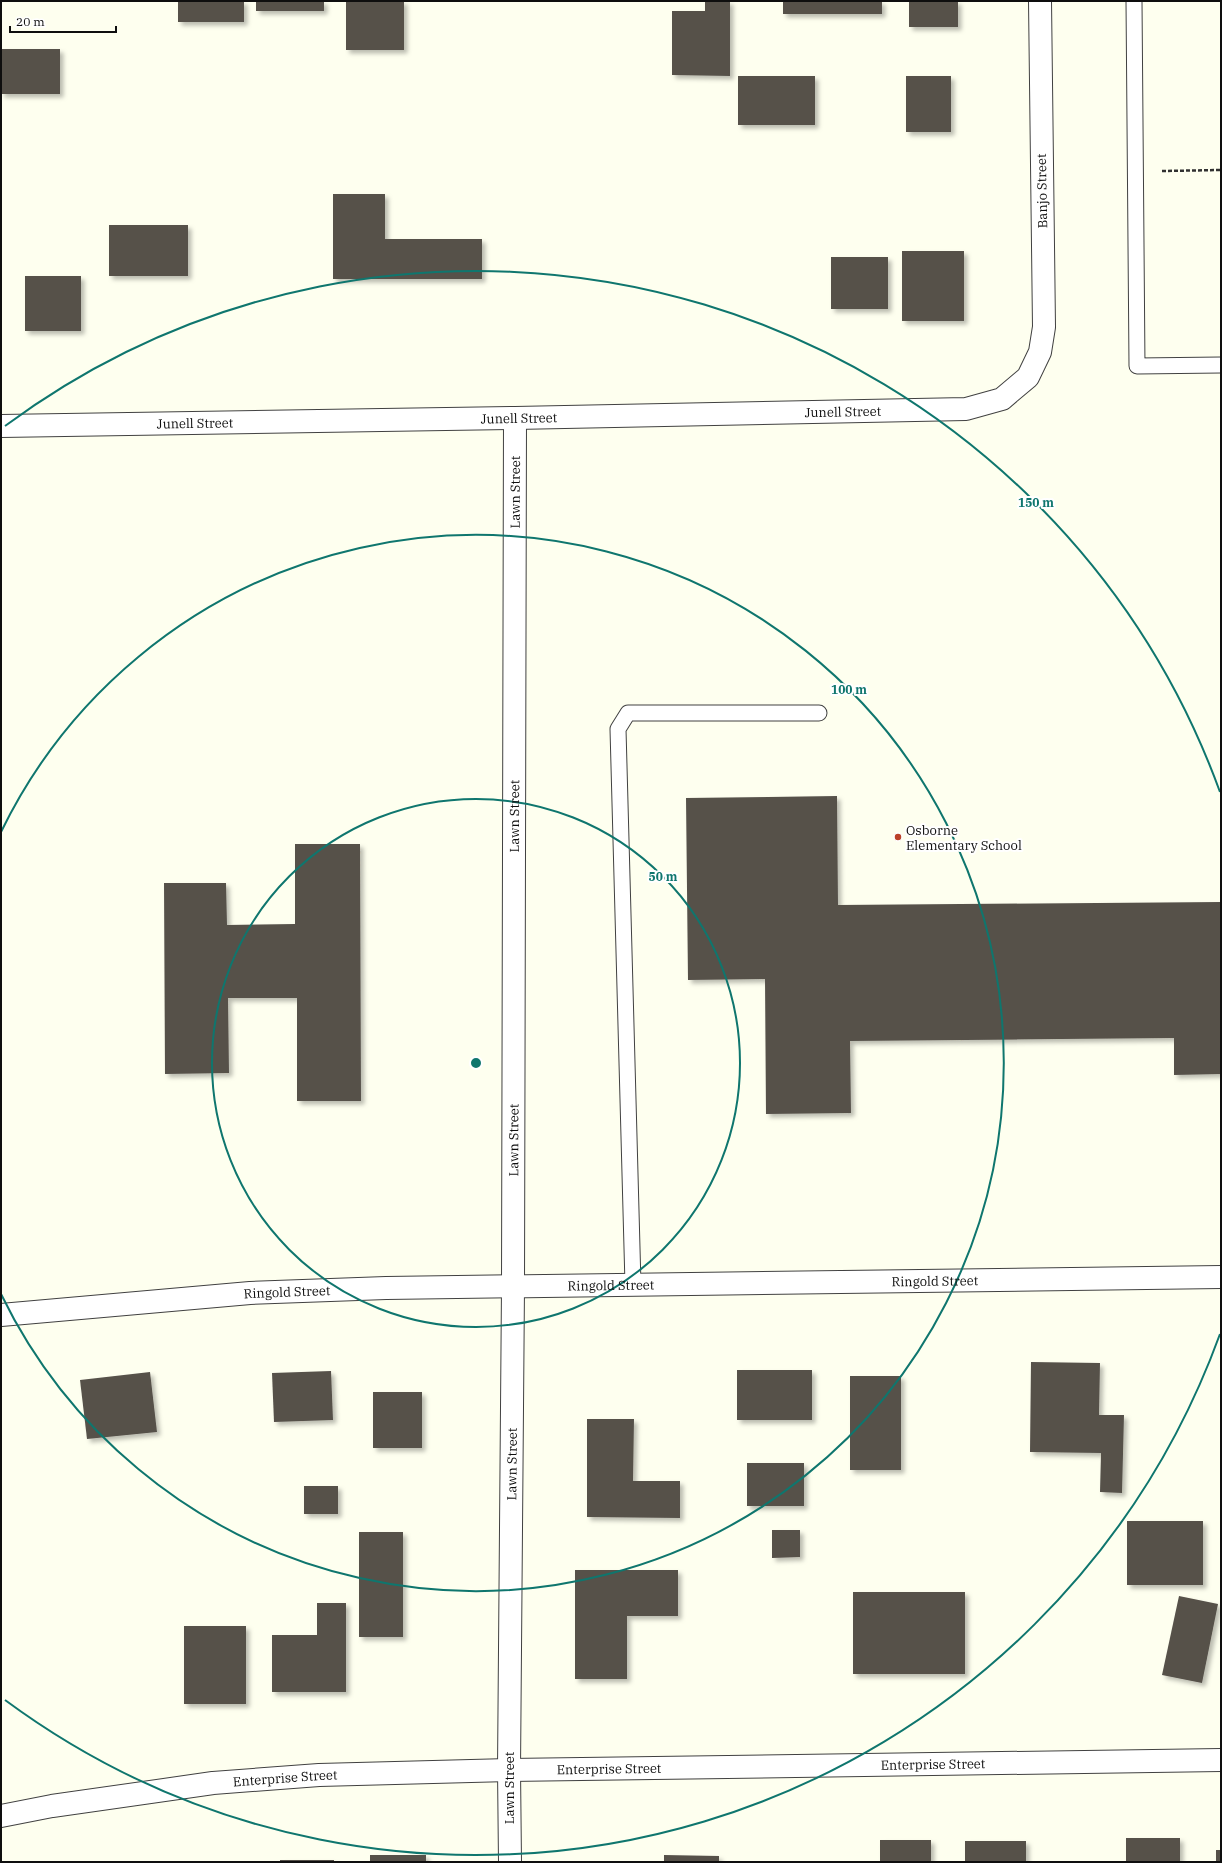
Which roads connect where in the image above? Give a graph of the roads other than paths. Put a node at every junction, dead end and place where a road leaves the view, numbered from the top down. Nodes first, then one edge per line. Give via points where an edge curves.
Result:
1 (1040, 1) edge
2 (1134, 1) edge
3 (1221, 365) edge
4 (1028, 378) joint
5 (515, 418) junction
6 (1, 426) edge
7 (819, 713) dead end
8 (1221, 1277) edge
9 (633, 1285) junction
10 (513, 1287) junction
11 (1, 1315) edge
12 (1221, 1760) edge
13 (509, 1770) junction
14 (1, 1816) edge
15 (510, 1862) edge

1 - 4 street, Banjo Street via 1044,327 1040,352
2 - 3 lane via 1138,366
4 - 5 street, Junell Street via 1002,399 966,409
5 - 6 street, Junell Street
5 - 10 street, Lawn Street
7 - 9 lane via 628,713 618,728
8 - 9 street, Ringold Street
9 - 10 street, Ringold Street
10 - 11 street, Ringold Street via 250,1293
10 - 13 street, Lawn Street
12 - 13 street, Enterprise Street
13 - 14 street, Enterprise Street via 319,1775 213,1783 52,1806
13 - 15 street, Lawn Street

